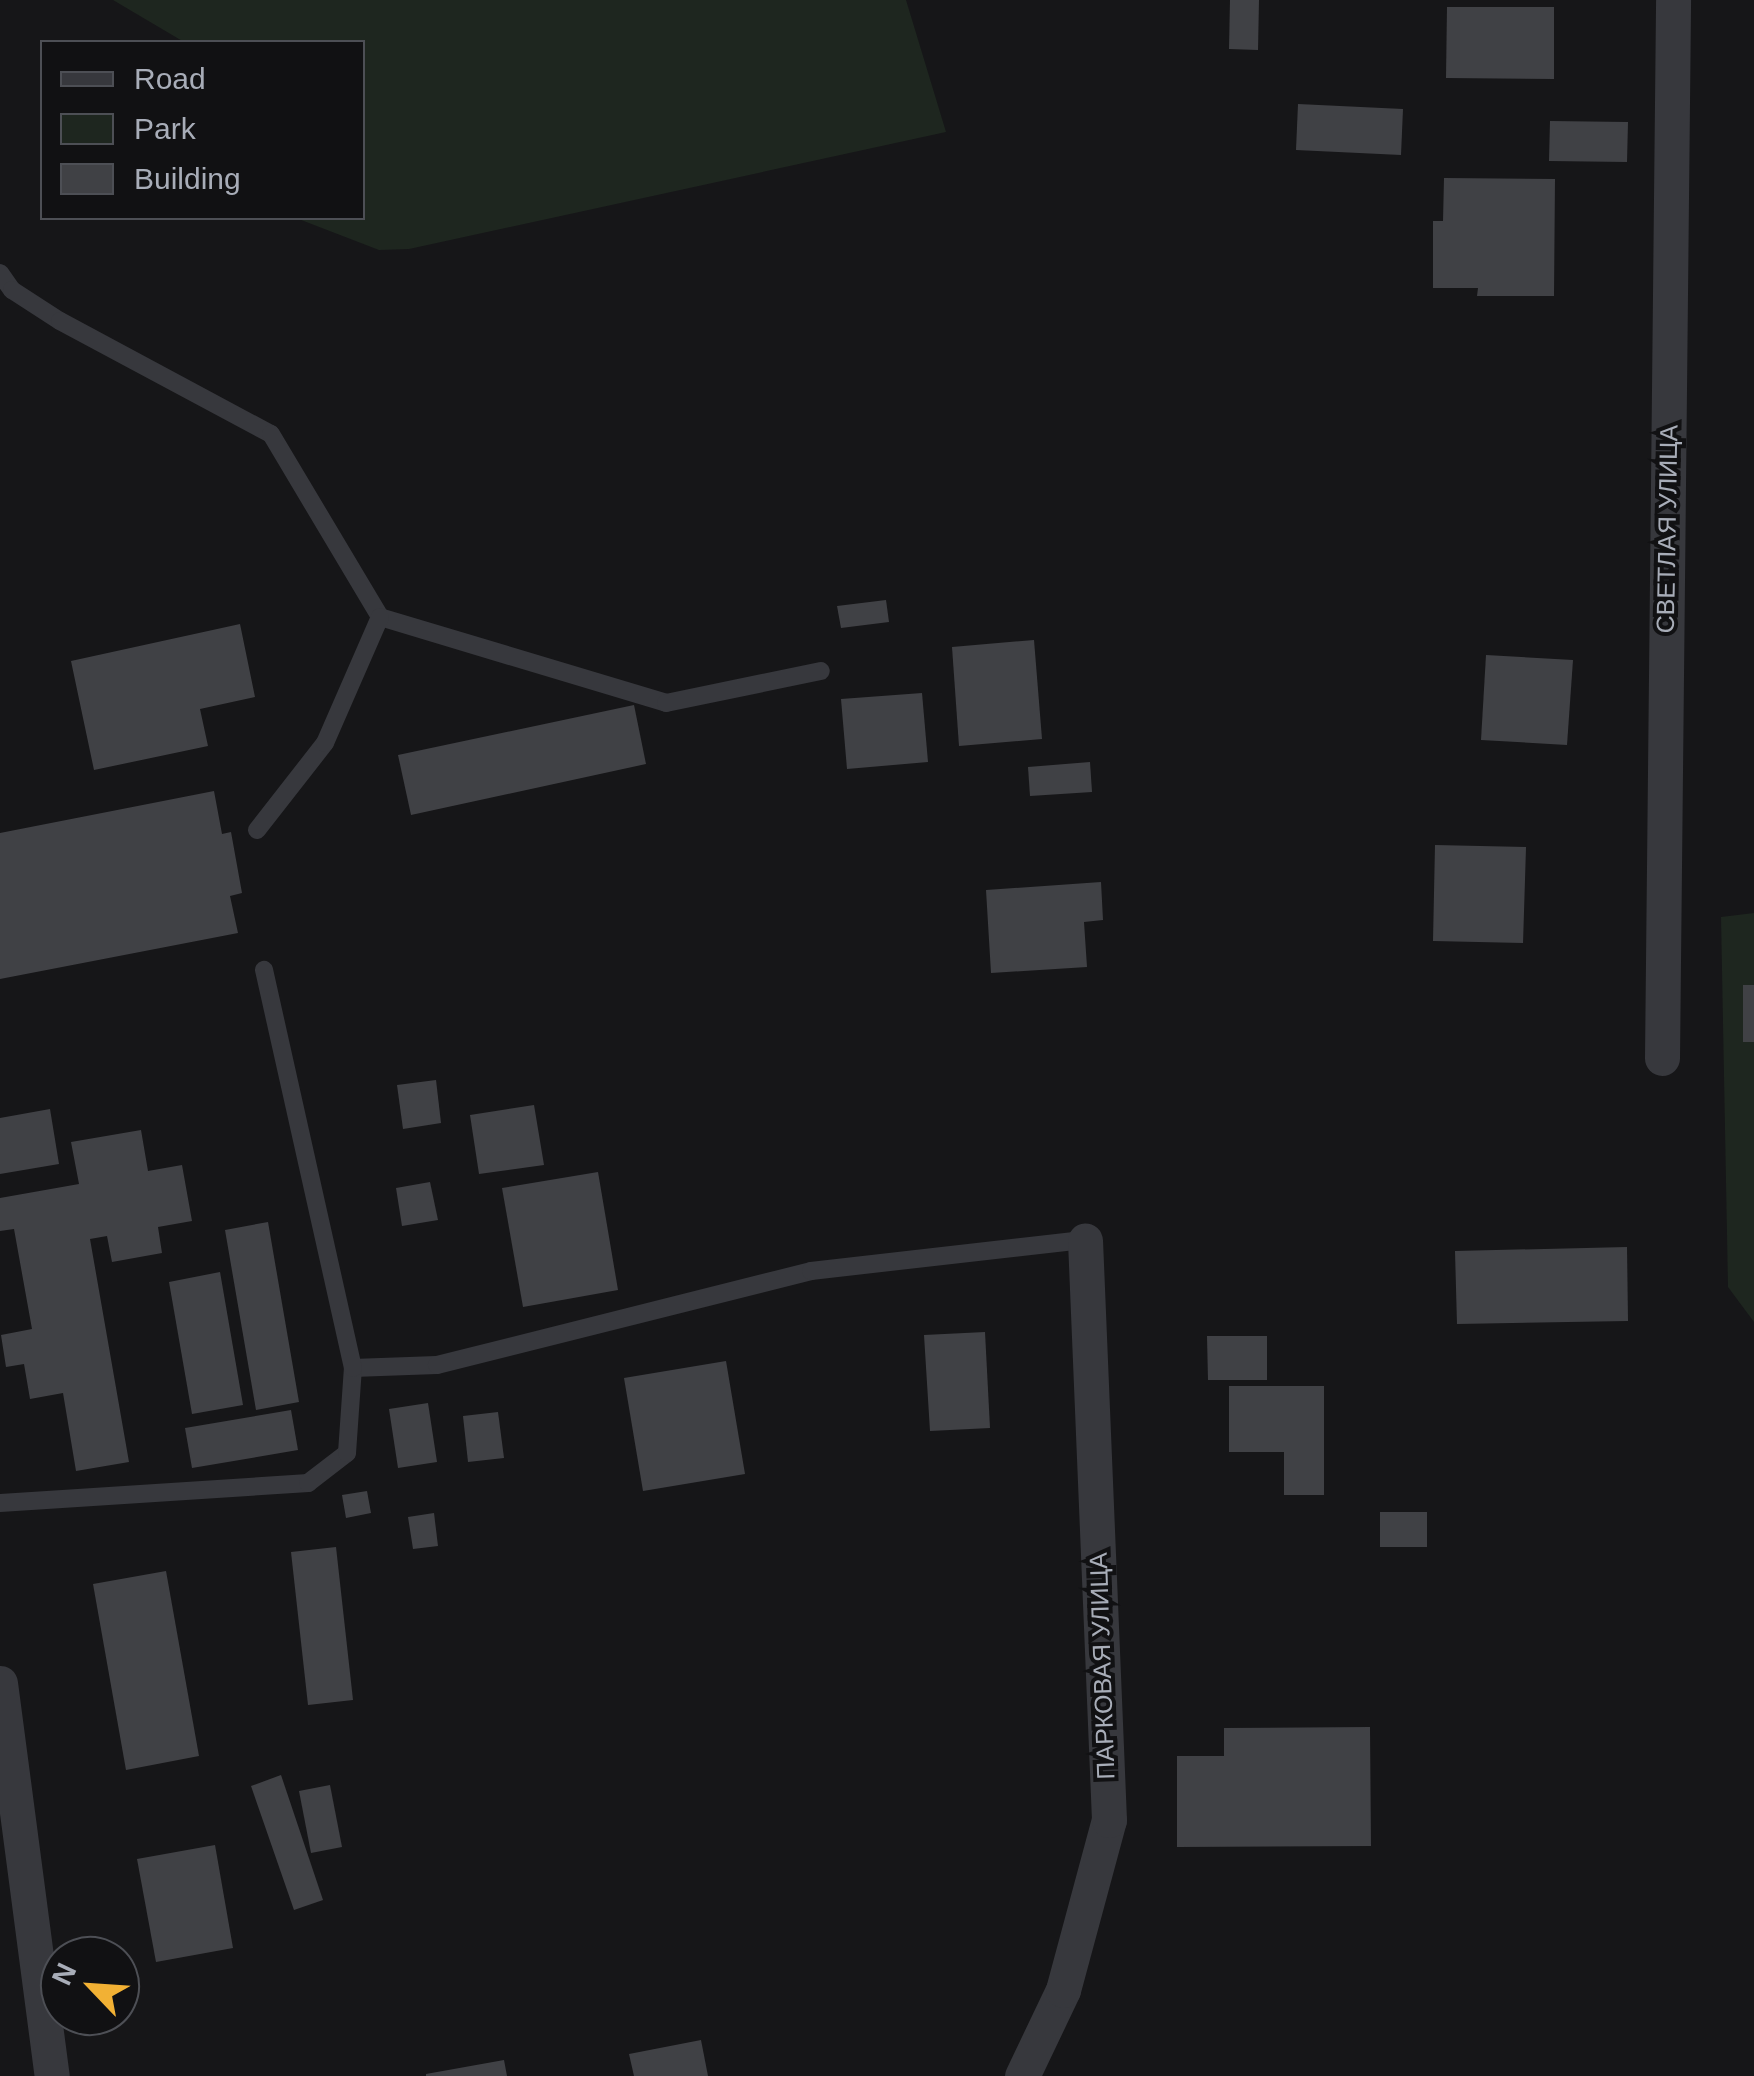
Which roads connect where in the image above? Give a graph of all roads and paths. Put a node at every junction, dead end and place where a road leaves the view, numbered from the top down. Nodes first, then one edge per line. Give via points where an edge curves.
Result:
1 (1672, 0) edge
2 (0, 273) edge
3 (380, 617) junction
4 (821, 671) dead end
5 (257, 830) dead end
6 (264, 970) dead end
7 (1662, 1058) dead end
8 (1084, 1240) joint
9 (353, 1368) junction
10 (0, 1503) edge
11 (0, 1683) edge
12 (52, 2076) edge
13 (1022, 2076) edge

1 - 7 street, СВЕТЛАЯ УЛИЦА
2 - 3 lane via 12,290 60,321 272,434
3 - 4 lane via 666,703
3 - 5 lane via 325,744
6 - 9 lane
8 - 9 lane via 811,1271 437,1365
8 - 13 street, ПАРКОВАЯ УЛИЦА via 1108,1820 1063,1990
9 - 10 lane via 347,1454 308,1483
11 - 12 street

